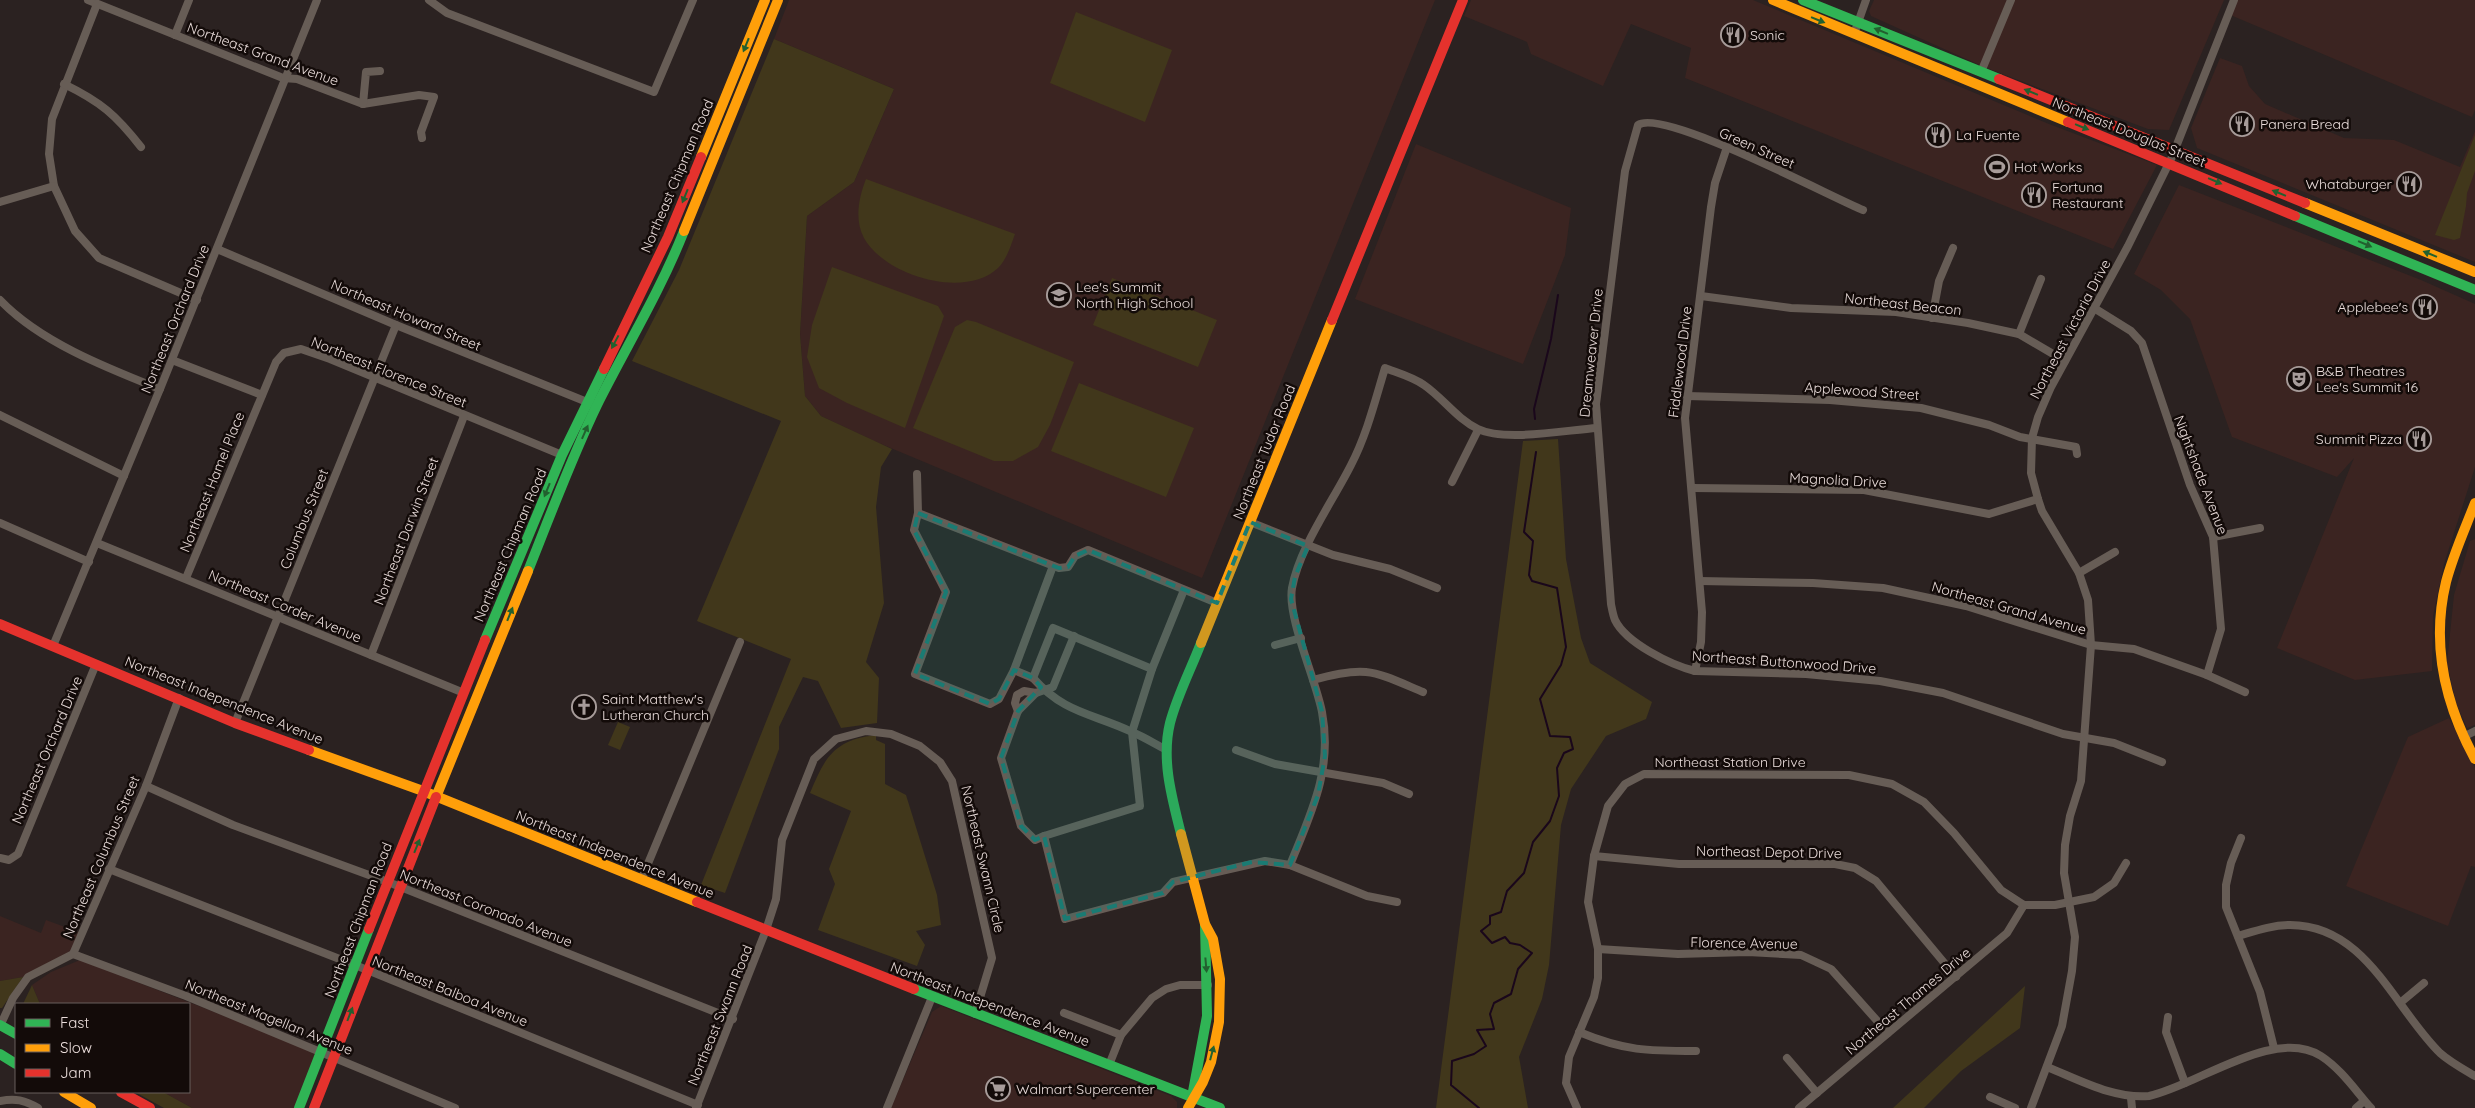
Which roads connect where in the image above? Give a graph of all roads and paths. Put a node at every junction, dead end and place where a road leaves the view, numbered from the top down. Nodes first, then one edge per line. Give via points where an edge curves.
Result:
1 (88, 0) edge
2 (189, 0) edge
3 (317, 0) edge
4 (429, 0) edge
5 (693, 0) edge
6 (764, 0) edge
7 (778, 0) edge
8 (1463, 0) edge
9 (1773, 0) edge
10 (1803, 0) edge
11 (1866, 0) edge
12 (2010, 0) edge
13 (2234, 0) edge
14 (97, 4) junction
15 (1858, 22) junction
16 (1854, 34) junction
17 (175, 35) junction
18 (380, 71) dead end
19 (1982, 72) junction
20 (286, 78) junction
21 (1963, 79) junction
22 (64, 84) junction
23 (364, 104) junction
24 (1638, 125) joint
25 (422, 138) dead end
26 (141, 147) dead end
27 (1728, 148) junction
28 (2175, 151) junction
29 (2170, 162) junction
30 (54, 186) junction
31 (0, 202) edge
32 (1862, 210) dead end
33 (1953, 248) dead end
34 (218, 249) junction
35 (2475, 272) edge
36 (2041, 279) dead end
37 (2475, 290) edge
38 (1701, 296) junction
39 (0, 300) edge
40 (197, 300) junction
41 (2094, 308) junction
42 (1932, 318) junction
43 (396, 325) junction
44 (2019, 334) junction
45 (172, 360) junction
46 (2065, 361) junction
47 (375, 378) junction
48 (160, 389) junction
49 (262, 395) junction
50 (1687, 396) junction
51 (586, 402) junction
52 (597, 406) junction
53 (0, 415) edge
54 (464, 416) junction
55 (1596, 428) junction
56 (1478, 430) junction
57 (2032, 438) junction
58 (2077, 454) dead end
59 (562, 455) junction
60 (917, 474) dead end
61 (124, 476) junction
62 (1452, 482) dead end
63 (1693, 488) junction
64 (2038, 499) junction
65 (2475, 503) edge
66 (918, 513) junction
67 (1250, 522) junction
68 (0, 523) edge
69 (2260, 528) dead end
70 (2213, 537) junction
71 (97, 543) junction
72 (1308, 546) junction
73 (2115, 552) dead end
74 (89, 562) junction
75 (1053, 566) junction
76 (2078, 573) junction
77 (186, 578) junction
78 (1700, 581) junction
79 (1437, 588) dead end
80 (1184, 590) junction
81 (1216, 603) junction
82 (499, 607) junction
83 (1614, 615) joint
84 (277, 616) junction
85 (0, 624) edge
86 (1074, 636) junction
87 (1301, 638) junction
88 (740, 642) dead end
89 (2091, 644) junction
90 (1275, 645) dead end
91 (53, 646) junction
92 (371, 655) junction
93 (96, 664) junction
94 (1152, 669) junction
95 (1014, 670) junction
96 (1695, 671) junction
97 (2207, 675) junction
98 (1033, 678) junction
99 (1313, 680) junction
100 (1040, 692) junction
101 (1423, 692) dead end
102 (2245, 692) dead end
103 (464, 693) junction
104 (477, 696) junction
105 (179, 698) junction
106 (1018, 711) junction
107 (235, 723) junction
108 (2475, 731) edge
109 (1132, 732) junction
110 (2463, 737) junction
111 (2085, 739) junction
112 (1167, 750) junction
113 (1236, 750) dead end
114 (2475, 759) edge
115 (2162, 762) dead end
116 (1323, 773) junction
117 (146, 786) junction
118 (423, 791) junction
119 (1409, 794) dead end
120 (437, 797) junction
121 (1044, 836) junction
122 (2241, 838) dead end
123 (1594, 856) junction
124 (0, 858) edge
125 (2126, 863) dead end
126 (1290, 865) junction
127 (109, 869) junction
128 (642, 878) junction
129 (1193, 878) junction
130 (388, 882) junction
131 (400, 887) junction
132 (1397, 902) dead end
133 (2068, 903) junction
134 (2024, 905) junction
135 (1205, 924) junction
136 (766, 930) junction
137 (2238, 936) junction
138 (1598, 949) junction
139 (73, 954) junction
140 (355, 965) junction
141 (367, 970) junction
142 (1956, 977) junction
143 (2424, 983) dead end
144 (1208, 985) junction
145 (932, 997) junction
146 (2400, 1003) junction
147 (1064, 1013) dead end
148 (975, 1014) junction
149 (2168, 1017) dead end
150 (733, 1019) junction
151 (0, 1026) edge
152 (1579, 1032) junction
153 (1888, 1033) junction
154 (15, 1034) edge
155 (1121, 1035) junction
156 (2274, 1048) junction
157 (1696, 1050) dead end
158 (322, 1052) junction
159 (0, 1054) edge
160 (334, 1056) junction
161 (1787, 1058) dead end
162 (15, 1063) edge
163 (1110, 1065) junction
164 (2047, 1067) junction
165 (2475, 1076) edge
166 (2185, 1083) junction
167 (66, 1093) edge
168 (123, 1093) edge
169 (1817, 1094) junction
170 (1192, 1097) junction
171 (1990, 1097) dead end
172 (2131, 1098) junction
173 (0, 1101) edge
174 (2364, 1101) junction
175 (697, 1106) edge
176 (302, 1107) edge
177 (38, 1108) edge
178 (91, 1108) edge
179 (150, 1108) edge
180 (314, 1108) edge
181 (454, 1108) edge
182 (887, 1108) edge
183 (1188, 1108) edge
184 (1220, 1108) edge
185 (1577, 1108) edge
186 (1799, 1108) edge
187 (2015, 1108) edge
188 (2030, 1108) edge
189 (2132, 1108) edge
190 (2356, 1108) edge
191 (2370, 1108) edge

1 - 14 street, Northeast Grand Avenue
2 - 17 street
3 - 20 street, Northeast Orchard Drive
4 - 5 street via 447,14 654,92
6 -> 51 main road, Northeast Chipman Road via 668,237
7 - 52 main road, Northeast Chipman Road via 682,237
8 - 67 main road, Northeast Tudor Road
9 -> 16 main road, Northeast Douglas Street
10 - 15 main road, Northeast Douglas Street
11 - 15 street
12 - 19 street
13 - 28 street, Northeast Victoria Drive
14 - 17 street, Northeast Grand Avenue
14 - 22 street
15 - 16 street
19 -> 15 main road, Northeast Douglas Street
16 - 21 main road, Northeast Douglas Street
17 - 20 street, Northeast Grand Avenue
18 - 23 street via 366,72
19 - 21 main road via 1973,80
28 -> 19 main road, Northeast Douglas Street
20 - 23 street, Northeast Grand Avenue via 297,79
20 - 34 street, Northeast Orchard Drive
21 -> 29 main road, Northeast Douglas Street
22 - 26 street via 88,95 112,112
22 - 30 street via 52,119 49,154
23 - 25 street, Northeast Grand Avenue via 419,95 434,97 421,132
24 - 27 street, Green Street via 1646,122 1678,128
24 - 55 street, Dreamweaver Drive via 1624,171 1596,404
27 - 32 street, Green Street
27 - 38 street, Fiddlewood Drive via 1715,183
28 - 29 street, Northeast Victoria Drive
35 -> 28 main road, Northeast Douglas Street
29 -> 37 main road, Northeast Douglas Street
29 - 41 street, Northeast Victoria Drive
30 - 31 street
30 - 40 street via 75,231 99,258
33 - 42 street via 1939,281
34 - 40 street, Northeast Orchard Drive
34 - 43 street, Northeast Howard Street
36 - 44 street
38 - 42 street, Northeast Beacon via 1790,308 1872,310
38 - 50 street, Fiddlewood Drive
39 - 48 street via 28,323 80,354 108,369
40 - 45 street, Northeast Orchard Drive
41 - 46 street, Northeast Victoria Drive
41 - 70 street, Nightshade Avenue via 2131,331 2142,343 2190,485
42 - 44 street, Northeast Beacon
43 - 47 street, Columbus Street
43 - 51 street, Northeast Howard Street
44 - 46 street, Northeast Beacon
45 - 48 street, Northeast Orchard Drive
45 - 49 street
46 - 57 street, Northeast Victoria Drive via 2045,399
47 - 49 street, Northeast Florence Street via 301,349 284,353 276,362
47 - 54 street, Northeast Florence Street
47 - 84 street, Columbus Street
48 - 61 street, Northeast Orchard Drive
49 - 77 street, Northeast Hamel Place
50 - 57 street, Applewood Street via 1892,404 1941,411
50 - 63 street, Fiddlewood Drive via 1686,446
51 - 52 street, Northeast Howard Street
51 - 59 main road, Northeast Chipman Road
104 -> 52 main road, Northeast Chipman Road
53 - 61 street
54 - 59 street, Northeast Florence Street
54 - 92 street, Northeast Darwin Street
55 - 56 street via 1510,435
55 - 83 street, Dreamweaver Drive
56 - 62 street
56 - 72 street via 1424,385 1385,368 1359,450
57 - 58 street, Applewood Street via 2076,448
57 - 64 street, Northeast Victoria Drive via 2031,473
59 -> 82 main road, Northeast Chipman Road
60 - 66 street
61 - 71 street, Northeast Orchard Drive
63 - 64 street, Magnolia Drive via 1864,490 1989,514
63 - 78 street, Fiddlewood Drive
64 - 76 street, Northeast Victoria Drive
65 - 110 main road via 2445,584 2441,612 2443,678
66 - 75 street
66 - 95 street via 914,530 946,592 915,674 990,704 999,699
67 - 72 street
67 - 81 main road, Northeast Tudor Road
68 - 74 street
69 - 70 street
70 - 97 street, Nightshade Avenue via 2221,629
71 - 74 street, Northeast Orchard Drive
71 - 77 street, Northeast Corder Avenue
72 - 79 street via 1390,569
72 - 87 street via 1292,588 1293,610
73 - 76 street
74 - 91 street, Northeast Orchard Drive
75 - 80 street via 1068,567 1075,556 1088,550
75 - 95 street
76 - 89 street, Northeast Victoria Drive via 2088,600
77 - 84 street, Northeast Corder Avenue
78 - 89 street, Northeast Grand Avenue via 1813,582 1883,588 1966,606
78 - 96 street, Fiddlewood Drive via 1702,627
80 - 81 street
80 - 94 street
81 - 112 main road, Northeast Tudor Road via 1170,723
82 - 103 main road, Northeast Chipman Road
82 - 104 main road via 493,633 473,685 472,692
83 - 96 street, Northeast Buttonwood Drive via 1628,635 1643,646 1678,666
84 - 92 street, Northeast Corder Avenue
84 - 107 street, Columbus Street
85 - 91 main road, Northeast Independence Avenue
86 - 94 street
86 - 98 street via 1053,628
86 - 100 street via 1053,688
87 - 90 street
87 - 99 street
88 - 128 street
89 - 97 street, Northeast Grand Avenue via 2134,649
89 - 111 street, Northeast Victoria Drive
91 - 93 main road, Northeast Independence Avenue
92 - 103 street, Northeast Corder Avenue
93 - 105 main road, Northeast Independence Avenue
93 - 124 street, Northeast Orchard Drive via 18,854 10,860
94 - 109 street
95 - 98 street
96 - 111 street, Northeast Buttonwood Drive via 1806,674 1880,681 1943,693
97 - 102 street, Northeast Grand Avenue
98 - 100 street
99 - 101 street via 1344,671 1368,671
99 - 116 street via 1324,724
100 - 106 street
100 - 106 street via 1024,691 1017,695 1014,703
100 - 109 street via 1068,708
103 - 118 main road, Northeast Chipman Road
104 - 120 main road, Northeast Chipman Road
105 - 107 main road, Northeast Independence Avenue
105 - 117 street, Northeast Columbus Street
106 - 121 street via 1002,758 1020,826 1036,840
107 - 118 main road, Northeast Independence Avenue
108 - 110 street
109 - 112 street
109 - 121 street via 1140,806
110 - 114 main road
111 - 115 street, Northeast Buttonwood Drive via 2114,743
111 - 133 street, Northeast Victoria Drive via 2081,780 2064,845
112 - 129 main road, Northeast Tudor Road via 1169,787
113 - 116 street via 1275,764
116 - 119 street via 1383,783
116 - 126 street via 1318,795
117 - 127 street, Northeast Columbus Street
117 - 130 street, Northeast Coronado Avenue via 233,826
118 - 120 main road, Northeast Independence Avenue
118 - 130 main road, Northeast Chipman Road
120 - 128 main road, Northeast Independence Avenue via 587,859
131 -> 120 main road, Northeast Chipman Road
121 - 129 street via 1065,919 1163,893 1173,882
122 - 137 street via 2226,885 2226,908
123 - 134 street, Northeast Station Drive via 1608,806 1625,784 1644,774 1849,775 1892,784 1924,802 2001,890
123 - 138 street, Northeast Station Drive via 1588,902
123 - 142 street, Northeast Depot Drive via 1679,864 1835,864 1855,868 1876,881
125 - 133 street via 2120,875 2103,892
126 - 129 street via 1252,862
126 - 132 street via 1353,891
127 - 139 street, Northeast Columbus Street
127 - 140 street, Northeast Balboa Avenue
128 - 136 main road, Northeast Independence Avenue
129 - 135 main road, Northeast Tudor Road
130 - 131 street, Northeast Coronado Avenue
130 - 140 main road, Northeast Chipman Road
131 - 141 main road, Northeast Chipman Road
131 - 150 street, Northeast Coronado Avenue
133 - 134 street
133 - 164 street, Northeast Victoria Drive via 2075,938 2072,971 2062,1026
134 - 142 street, Northeast Thames Drive via 2007,933
135 -> 144 main road, Northeast Tudor Road
170 -> 135 main road, Northeast Tudor Road via 1205,1080 1218,1033 1220,1011 1217,959 1212,934
136 - 145 main road, Northeast Independence Avenue
136 - 148 street, Northeast Swann Circle via 776,900 782,840 814,759 836,739 866,731 891,734 913,743 940,762 952,781 992,958
136 - 150 street, Northeast Swann Road
137 - 146 street via 2268,927 2290,925 2322,930 2350,945
137 - 156 street via 2260,992
138 - 152 street, Northeast Station Drive via 1596,988
138 - 153 street, Florence Avenue via 1678,954 1748,952 1801,955 1831,970
139 - 151 street, Northeast Columbus Street via 28,977 13,998
139 - 158 street, Northeast Magellan Avenue
140 - 141 street, Northeast Balboa Avenue
140 - 158 main road, Northeast Chipman Road
160 -> 141 main road, Northeast Chipman Road
141 - 175 street, Northeast Balboa Avenue
142 - 153 street, Northeast Thames Drive
143 - 146 street
144 - 155 street via 1180,985 1166,989 1152,998
144 - 170 main road, Northeast Tudor Road via 1206,1030
145 - 148 main road, Northeast Independence Avenue
145 - 182 street
146 - 165 street via 2440,1052
147 - 155 street
148 - 163 main road, Northeast Independence Avenue
149 - 166 street via 2166,1032
150 - 175 street, Northeast Swann Road
151 - 154 main road
152 - 157 street via 1609,1044 1644,1052
152 - 185 street, Northeast Station Drive via 1569,1057 1566,1082
153 - 169 street, Northeast Thames Drive
155 - 163 street
156 - 166 street
156 - 174 street via 2303,1048 2319,1055 2332,1064
158 - 160 street, Northeast Magellan Avenue
158 - 176 main road, Northeast Chipman Road
159 - 162 main road
160 - 180 main road, Northeast Chipman Road
160 - 181 street, Northeast Magellan Avenue
161 - 169 street
163 - 170 main road, Northeast Independence Avenue
164 - 172 street
164 - 188 street, Northeast Victoria Drive
166 - 172 street via 2159,1094
167 - 178 main road
168 - 179 main road
169 - 186 street, Northeast Thames Drive
170 - 183 main road, Northeast Tudor Road
170 - 184 main road, Northeast Independence Avenue
171 - 187 street
172 - 189 street
173 - 177 street via 26,1101
174 - 190 street
174 - 191 street

